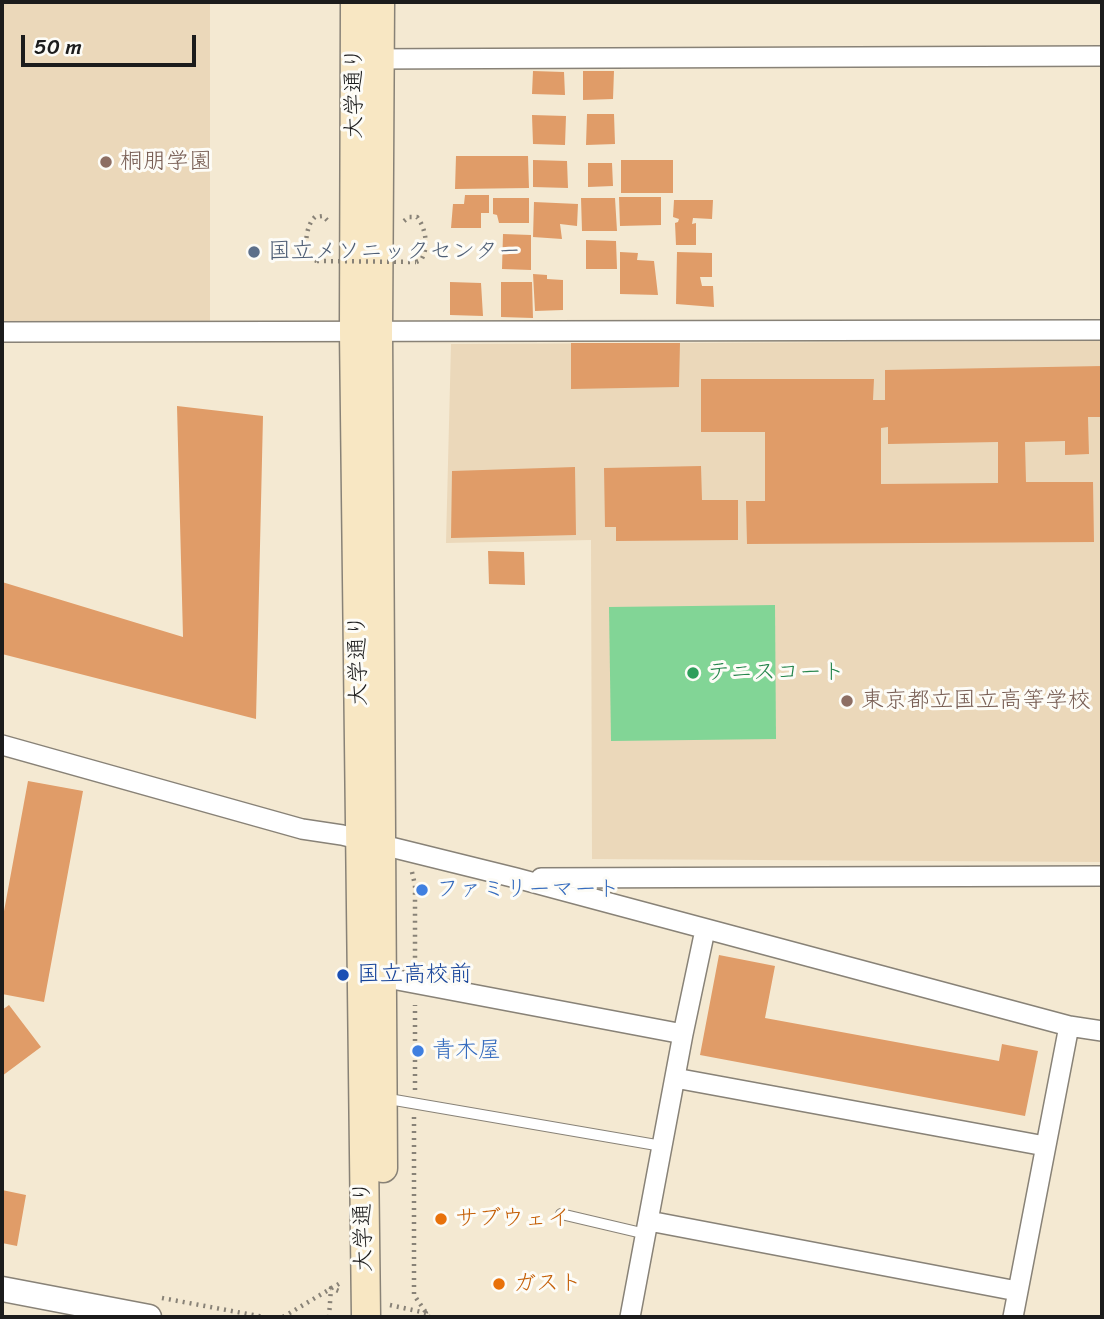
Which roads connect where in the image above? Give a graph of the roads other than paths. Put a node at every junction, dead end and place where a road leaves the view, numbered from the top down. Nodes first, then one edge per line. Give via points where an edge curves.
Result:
1 (355, 2) edge
2 (380, 2) edge
3 (1102, 56) edge
4 (368, 59) junction
5 (1102, 330) edge
6 (2, 332) edge
7 (366, 332) junction
8 (2, 746) edge
9 (371, 843) junction
10 (1102, 876) edge
11 (516, 878) junction
12 (705, 930) junction
13 (372, 976) junction
14 (1069, 1026) junction
15 (1102, 1031) edge
16 (683, 1034) junction
17 (675, 1078) junction
18 (373, 1096) junction
19 (662, 1146) junction
20 (1045, 1146) junction
21 (561, 1214) dead end
22 (647, 1227) junction
23 (2, 1289) edge
24 (1017, 1291) junction
25 (393, 1313) edge
26 (149, 1317) edge
27 (366, 1317) edge
28 (630, 1317) edge
29 (1013, 1317) edge

1 - 4 main road, 大学通り
2 - 4 main road, 大学通り
3 - 4 street
4 - 7 main road, 大学通り
5 - 7 street
6 - 7 street
7 - 9 main road, 大学通り
8 - 9 street via 302,829
9 - 11 street
9 - 13 main road, 大学通り
10 - 11 street
11 - 12 street
12 - 14 street
12 - 16 street
13 - 16 street
13 - 18 main road, 大学通り
14 - 15 street
14 - 20 street
16 - 17 street
17 - 19 street
17 - 20 street
18 - 19 lane
18 - 25 main road, 大学通り
18 - 27 main road, 大学通り
19 - 22 street
20 - 24 street
21 - 22 lane
22 - 24 street
22 - 28 street
23 - 26 street
24 - 29 street

